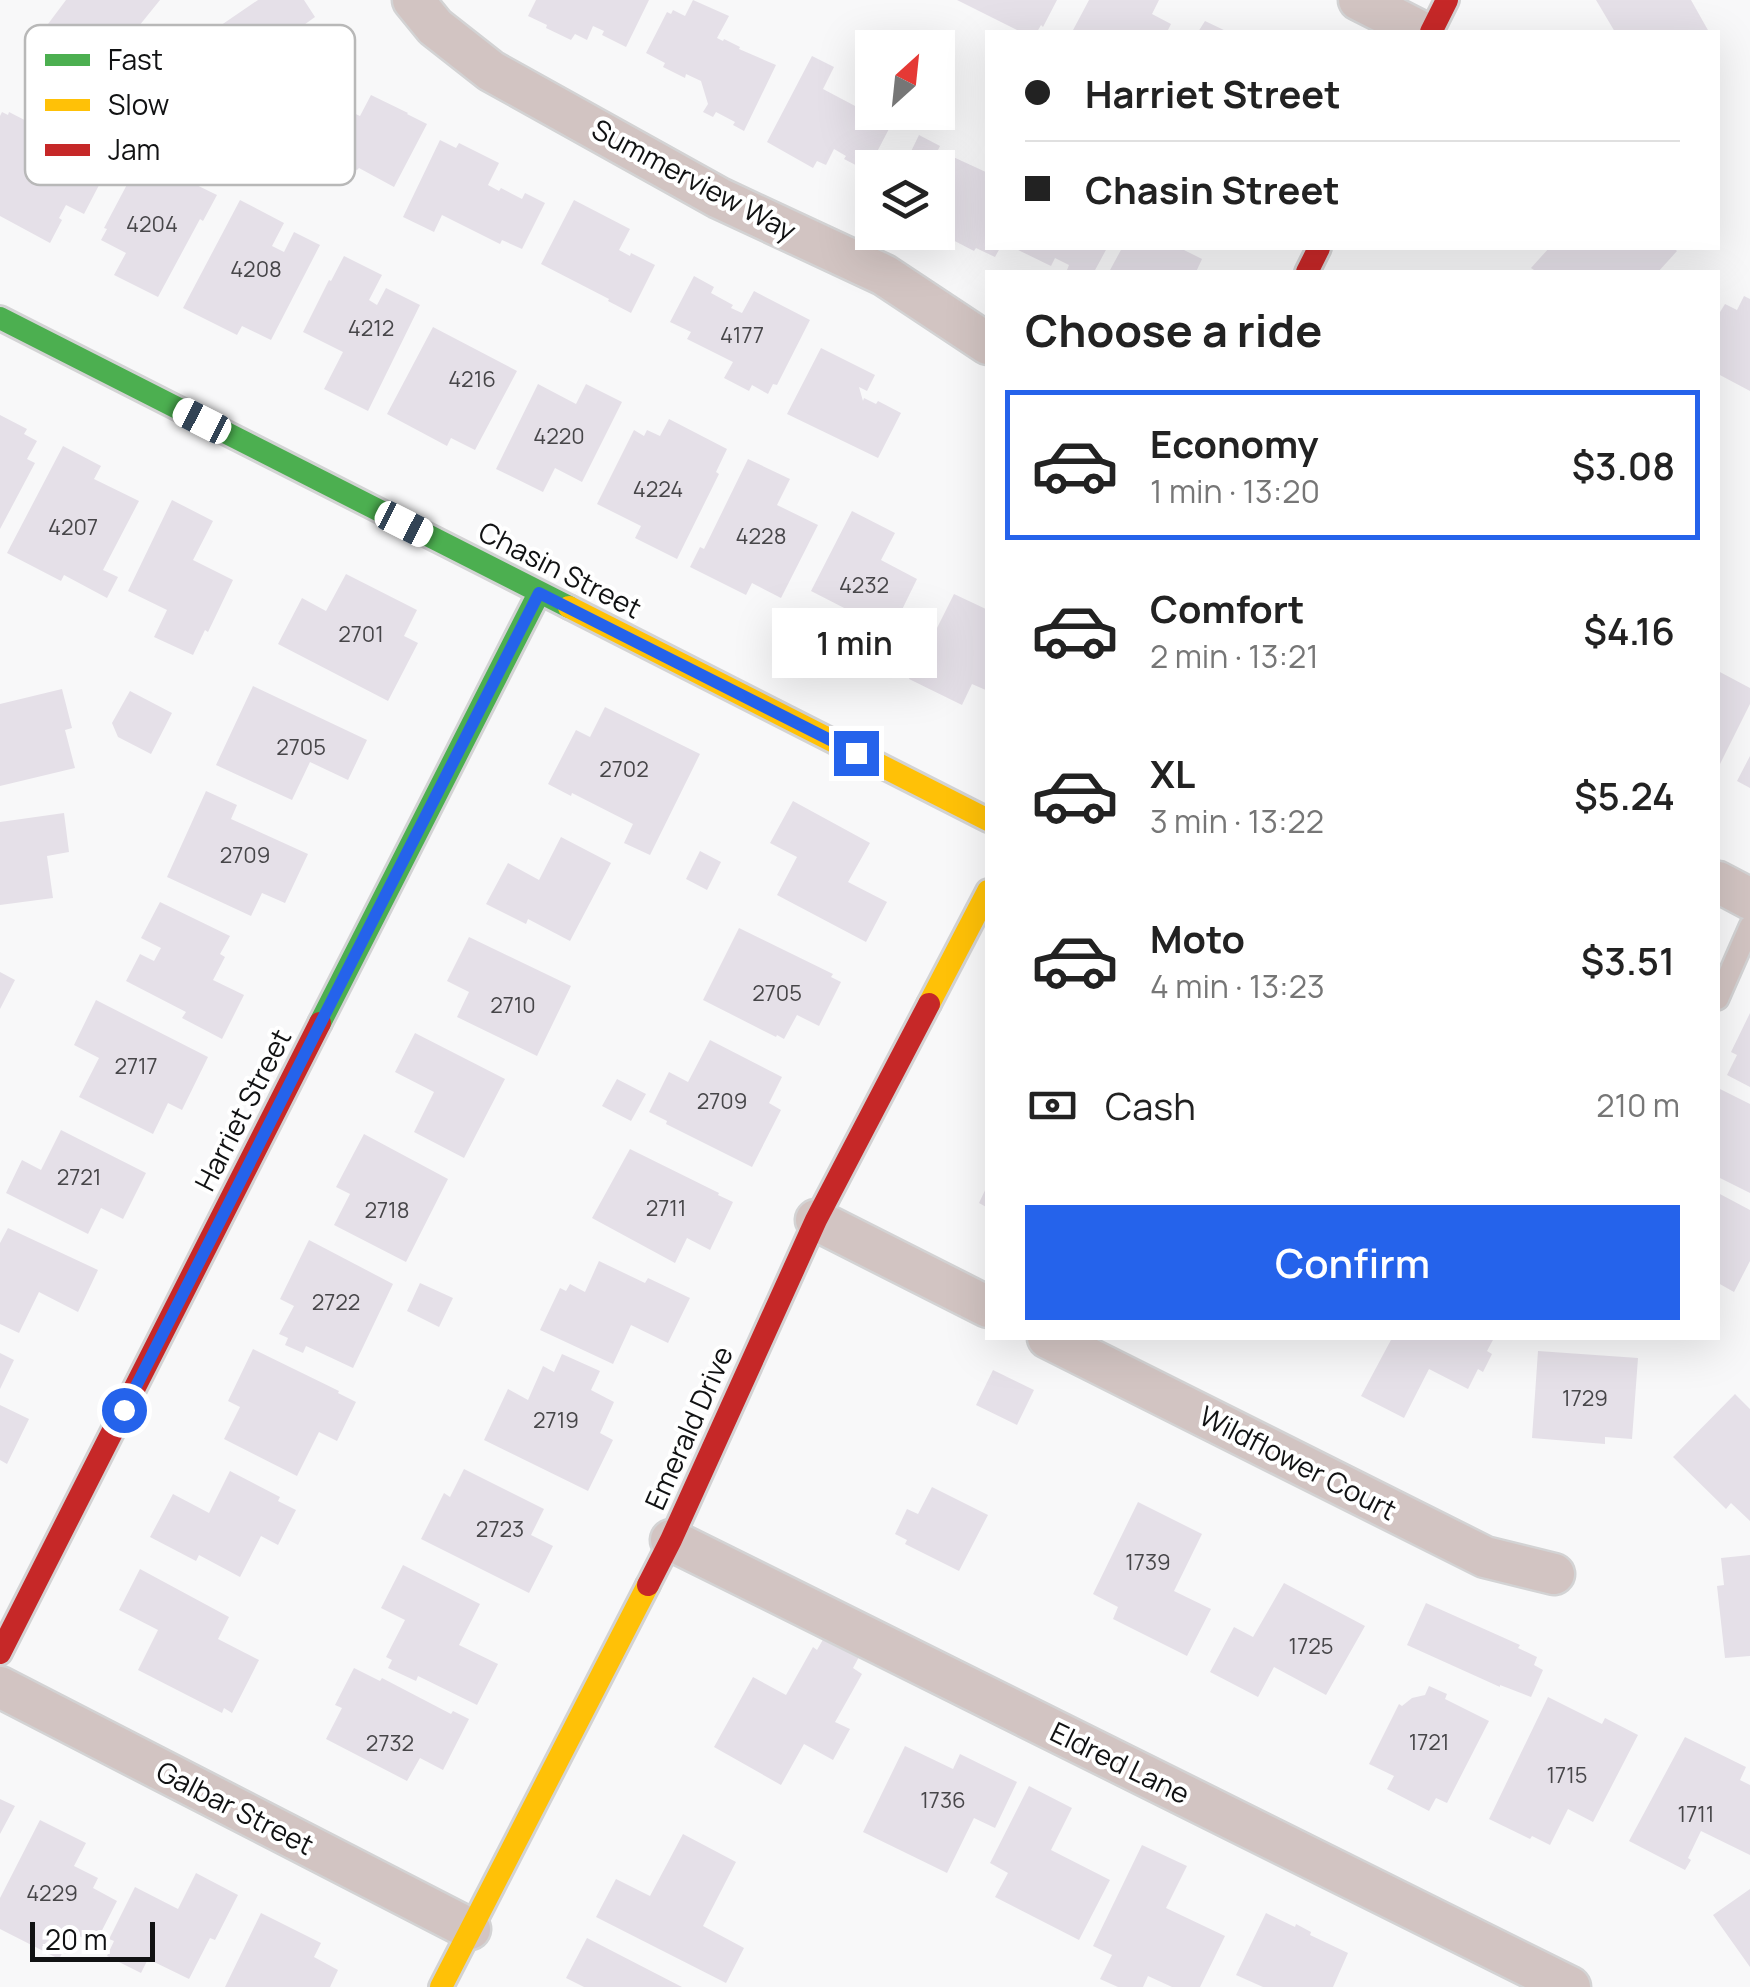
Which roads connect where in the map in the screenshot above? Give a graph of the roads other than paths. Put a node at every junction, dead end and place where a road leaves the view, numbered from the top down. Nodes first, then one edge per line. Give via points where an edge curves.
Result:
1 (414, 0) edge
2 (1358, 0) edge
3 (1447, 0) edge
4 (1418, 30) edge
5 (1432, 30) edge
6 (0, 318) edge
7 (985, 342) edge
8 (539, 593) junction
9 (985, 818) edge
10 (1720, 883) edge
11 (985, 897) edge
12 (1750, 899) edge
13 (1750, 926) edge
14 (1720, 994) edge
15 (816, 1220) junction
16 (985, 1305) edge
17 (1052, 1340) edge
18 (671, 1540) junction
19 (1554, 1574) dead end
20 (0, 1653) edge
21 (0, 1686) edge
22 (470, 1929) junction
23 (441, 1987) edge
24 (1570, 1987) edge

1 - 7 street, Summerview Way via 435,27 491,71 719,198 884,274
2 - 4 street
3 - 5 street
6 - 8 street, Chasin Street
8 - 9 street, Chasin Street
8 - 20 street, Harriet Street
10 - 12 street
11 - 15 street, Emerald Drive
13 - 14 lane
15 - 16 street
15 - 18 street, Emerald Drive
17 - 19 street, Wildflower Court via 1485,1557
18 - 22 street, Emerald Drive
18 - 24 street, Eldred Lane
21 - 22 street, Galbar Street
22 - 23 street, Emerald Drive

